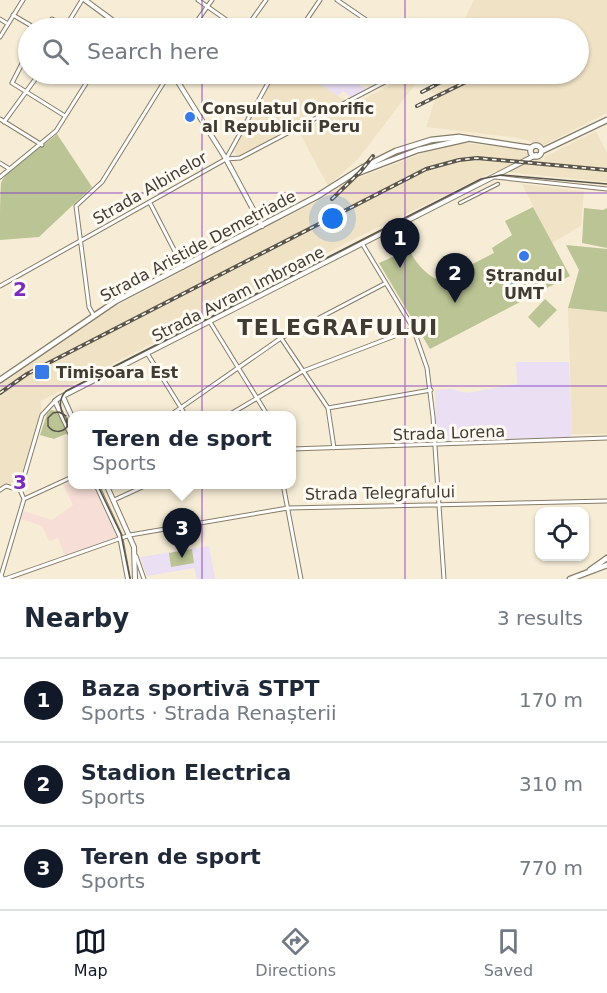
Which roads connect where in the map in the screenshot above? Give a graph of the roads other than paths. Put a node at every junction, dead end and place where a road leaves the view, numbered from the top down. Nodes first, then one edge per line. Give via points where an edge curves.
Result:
1 (23, 0) edge
2 (85, 0) edge
3 (198, 0) edge
4 (212, 0) edge
5 (266, 0) edge
6 (320, 0) edge
7 (337, 0) edge
8 (207, 7) junction
9 (13, 15) junction
10 (18, 18) edge
11 (72, 18) edge
12 (108, 18) edge
13 (199, 18) edge
14 (223, 18) edge
15 (253, 18) edge
16 (308, 18) edge
17 (363, 18) edge
18 (0, 19) edge
19 (8, 24) junction
20 (0, 37) edge
21 (18, 71) edge
22 (31, 84) edge
23 (86, 84) edge
24 (165, 84) edge
25 (177, 84) edge
26 (267, 84) edge
27 (381, 84) edge
28 (25, 92) junction
29 (65, 116) junction
30 (0, 119) edge
31 (607, 120) edge
32 (4, 122) junction
33 (42, 145) junction
34 (533, 152) junction
35 (542, 152) junction
36 (226, 159) junction
37 (0, 163) edge
38 (8, 168) junction
39 (0, 177) edge
40 (495, 177) junction
41 (498, 184) dead end
42 (607, 189) edge
43 (460, 202) dead end
44 (150, 203) junction
45 (262, 226) junction
46 (79, 242) junction
47 (363, 245) junction
48 (183, 267) junction
49 (386, 283) junction
50 (0, 286) edge
51 (94, 316) junction
52 (210, 322) junction
53 (413, 328) junction
54 (281, 338) junction
55 (147, 353) junction
56 (237, 368) junction
57 (303, 370) junction
58 (0, 380) edge
59 (431, 390) junction
60 (63, 397) junction
61 (258, 398) junction
62 (55, 401) junction
63 (180, 407) junction
64 (328, 408) junction
65 (69, 411) edge
66 (175, 411) edge
67 (183, 411) edge
68 (236, 411) edge
69 (265, 411) edge
70 (68, 429) edge
71 (607, 438) edge
72 (435, 446) junction
73 (334, 448) junction
74 (296, 449) edge
75 (68, 479) edge
76 (98, 489) edge
77 (108, 489) edge
78 (138, 489) edge
79 (284, 489) edge
80 (0, 490) edge
81 (20, 490) junction
82 (24, 499) junction
83 (114, 500) junction
84 (607, 501) edge
85 (437, 504) junction
86 (288, 508) junction
87 (130, 535) junction
88 (121, 538) junction
89 (136, 556) junction
90 (607, 558) edge
91 (607, 565) edge
92 (588, 572) junction
93 (2, 578) edge
94 (128, 579) edge
95 (135, 579) edge
96 (144, 579) edge
97 (301, 579) edge
98 (444, 579) edge
99 (570, 579) edge

1 - 9 street
2 - 11 street
2 - 12 street
3 - 8 street
4 - 8 street
5 - 15 street
6 - 16 street
7 - 17 street
8 - 13 street
8 - 14 street
9 - 10 street
9 - 19 street
18 - 19 street
19 - 20 street
21 - 28 street via 12,82
22 - 28 street
23 - 29 street
24 - 46 street via 102,182 76,206
25 - 36 street
26 - 36 street, Strada Albinelor
27 - 36 street via 240,158
28 - 29 street
28 - 32 street
29 - 33 street
30 - 32 street
31 - 35 main road
32 - 33 street
33 - 38 street
34 - 35 main road
34 - 35 main road, Strada Aristide Demetriade via 537,146
34 - 40 street, Strada Avram Imbroane via 528,160
34 - 45 main road, Strada Aristide Demetriade via 472,138 418,150 350,177
36 - 44 street, Strada Albinelor
36 - 45 street
37 - 38 street
38 - 39 street
40 - 42 street
40 - 47 street, Strada Avram Imbroane
41 - 43 street
44 - 46 street, Strada Albinelor
44 - 48 street
45 - 48 main road, Strada Aristide Demetriade
46 - 50 street, Strada Albinelor
46 - 51 street via 89,307
47 - 49 street
47 - 52 street, Strada Avram Imbroane
48 - 51 main road, Strada Aristide Demetriade
49 - 53 street
49 - 54 street
51 - 58 main road, Strada Aristide Demetriade
52 - 55 street, Strada Avram Imbroane
52 - 56 street
53 - 57 street
53 - 59 street
54 - 56 street
54 - 57 street
55 - 60 street, Strada Avram Imbroane
55 - 63 street
56 - 61 street
56 - 63 street
57 - 61 street
57 - 64 street
59 - 64 street
59 - 72 street
60 - 62 street, Strada Avram Imbroane
60 - 65 street
61 - 68 street
61 - 69 street
62 - 70 street
62 - 81 street via 43,413
63 - 66 street
63 - 67 street
64 - 73 street
71 - 72 street, Strada Lorena
72 - 73 street, Strada Lorena
72 - 85 street
73 - 74 street, Strada Lorena
75 - 82 street
76 - 88 street
77 - 83 street
78 - 83 street
79 - 86 street
80 - 81 street via 6,486
81 - 82 street
82 - 93 street
83 - 87 street
84 - 85 street, Strada Telegrafului
85 - 86 street, Strada Telegrafului
85 - 98 street
86 - 87 street, Strada Telegrafului
86 - 97 street
87 - 88 street, Strada Telegrafului
87 - 89 street
88 - 93 street, Strada Telegrafului
88 - 94 street
89 - 95 street
89 - 96 street
90 - 92 main road
91 - 92 main road
92 - 99 main road

